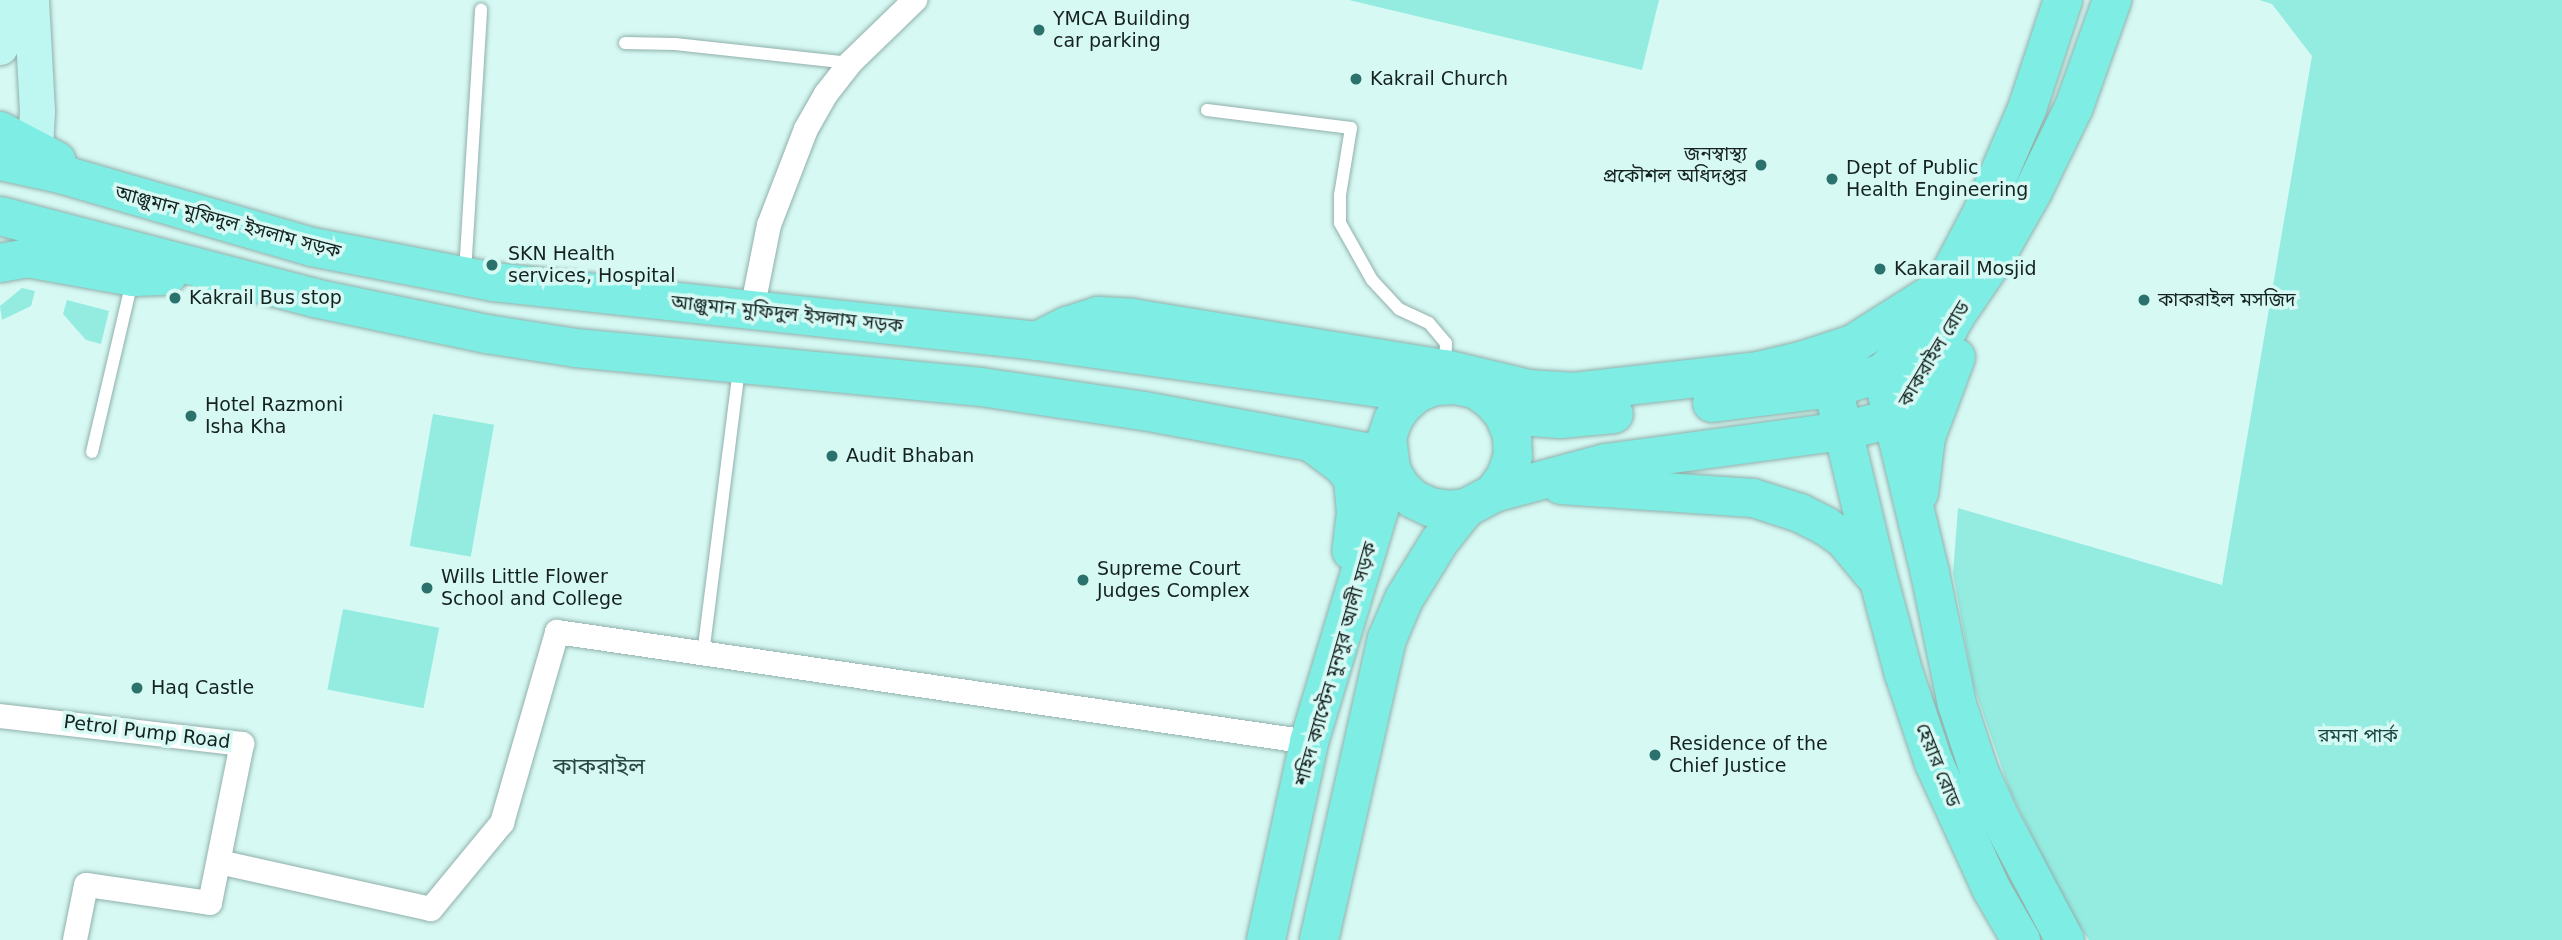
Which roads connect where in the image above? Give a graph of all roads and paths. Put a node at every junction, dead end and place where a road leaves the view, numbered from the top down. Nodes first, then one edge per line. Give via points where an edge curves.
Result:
1 (12, 0) edge
2 (31, 0) edge
3 (915, 0) edge
4 (2063, 0) edge
5 (2112, 0) edge
6 (481, 9) dead end
7 (625, 43) dead end
8 (0, 47) edge
9 (850, 63) junction
10 (1208, 110) dead end
11 (0, 131) edge
12 (21, 159) edge
13 (1, 218) edge
14 (1995, 258) junction
15 (0, 263) edge
16 (203, 270) junction
17 (465, 276) junction
18 (133, 277) junction
19 (1943, 287) junction
20 (752, 310) junction
21 (740, 365) junction
22 (1882, 373) junction
23 (1833, 388) junction
24 (1466, 391) junction
25 (1892, 419) junction
26 (1843, 431) junction
27 (1308, 440) junction
28 (92, 452) dead end
29 (1389, 463) junction
30 (1536, 481) junction
31 (1480, 500) junction
32 (1919, 534) junction
33 (1879, 581) junction
34 (1342, 629) junction
35 (703, 654) junction
36 (0, 716) edge
37 (1309, 743) junction
38 (219, 862) junction
39 (75, 940) edge
40 (1266, 940) edge
41 (1319, 940) edge
42 (2021, 940) edge
43 (2065, 940) edge

1 - 8 street
2 - 12 street via 37,111
3 - 9 street
4 - 19 main road, কাকরাইল রোড via 2012,146
5 - 14 main road, কাকরাইল রোড via 2074,107
6 - 17 lane
7 - 9 lane
9 - 20 street via 806,129 785,179 769,225
10 - 24 lane via 1351,128 1340,223 1372,281 1399,309 1429,323 1446,343
11 - 12 main road, আঞ্জুমান মুফিদুল ইসলাম সড়ক
12 - 13 main road
12 - 17 main road, আঞ্জুমান মুফিদুল ইসলাম সড়ক via 312,247
13 - 16 main road
14 - 25 main road, কাকরাইল রোড via 1956,315 1913,394
14 - 32 main road via 1926,437
15 - 18 main road via 27,258
16 - 18 main road
16 - 21 main road via 487,334
17 - 20 main road, আঞ্জুমান মুফিদুল ইসলাম সড়ক
18 - 28 lane
19 - 22 main road, কাকরাইল রোড
19 - 24 main road via 1853,345 1758,371 1574,392
20 - 24 main road, আঞ্জুমান মুফিদুল ইসলাম সড়ক
21 - 27 main road via 981,387
21 - 35 lane
22 - 23 main road, কাকরাইল রোড
22 - 25 main road
23 - 24 main road, কাকরাইল রোড via 1560,419
23 - 26 main road, হেয়ার রোড
24 - 29 main road via 1403,405 1392,420
24 - 31 main road via 1512,435 1513,456 1506,475
25 - 26 main road, কাকরাইল রোড
25 - 32 main road
26 - 30 main road, কাকরাইল রোড via 1606,464
26 - 33 main road, হেয়ার রোড
27 - 29 main road
27 - 34 main road via 1353,479 1356,513 1342,588
29 - 31 main road via 1400,486 1430,507 1448,510
29 - 34 main road, শহিদ ক্যাপ্টেন মুনসুর আলী সড়ক via 1373,538
30 - 31 main road, কাকরাইল রোড
30 - 33 main road via 1589,489 1753,498 1824,525 1844,540
31 - 41 main road via 1432,554 1404,599 1387,639
32 - 43 main road via 1957,704 1979,771
33 - 42 main road, হেয়ার রোড via 1934,764 1992,890
34 - 37 main road, শহিদ ক্যাপ্টেন মুনসুর আলী সড়ক
35 - 37 street
35 - 38 street via 557,632 502,823 430,909
36 - 38 street, Petrol Pump Road via 242,744
37 - 40 main road, শহিদ ক্যাপ্টেন মুনসুর আলী সড়ক
38 - 39 street, Petrol Pump Road via 210,903 86,885

